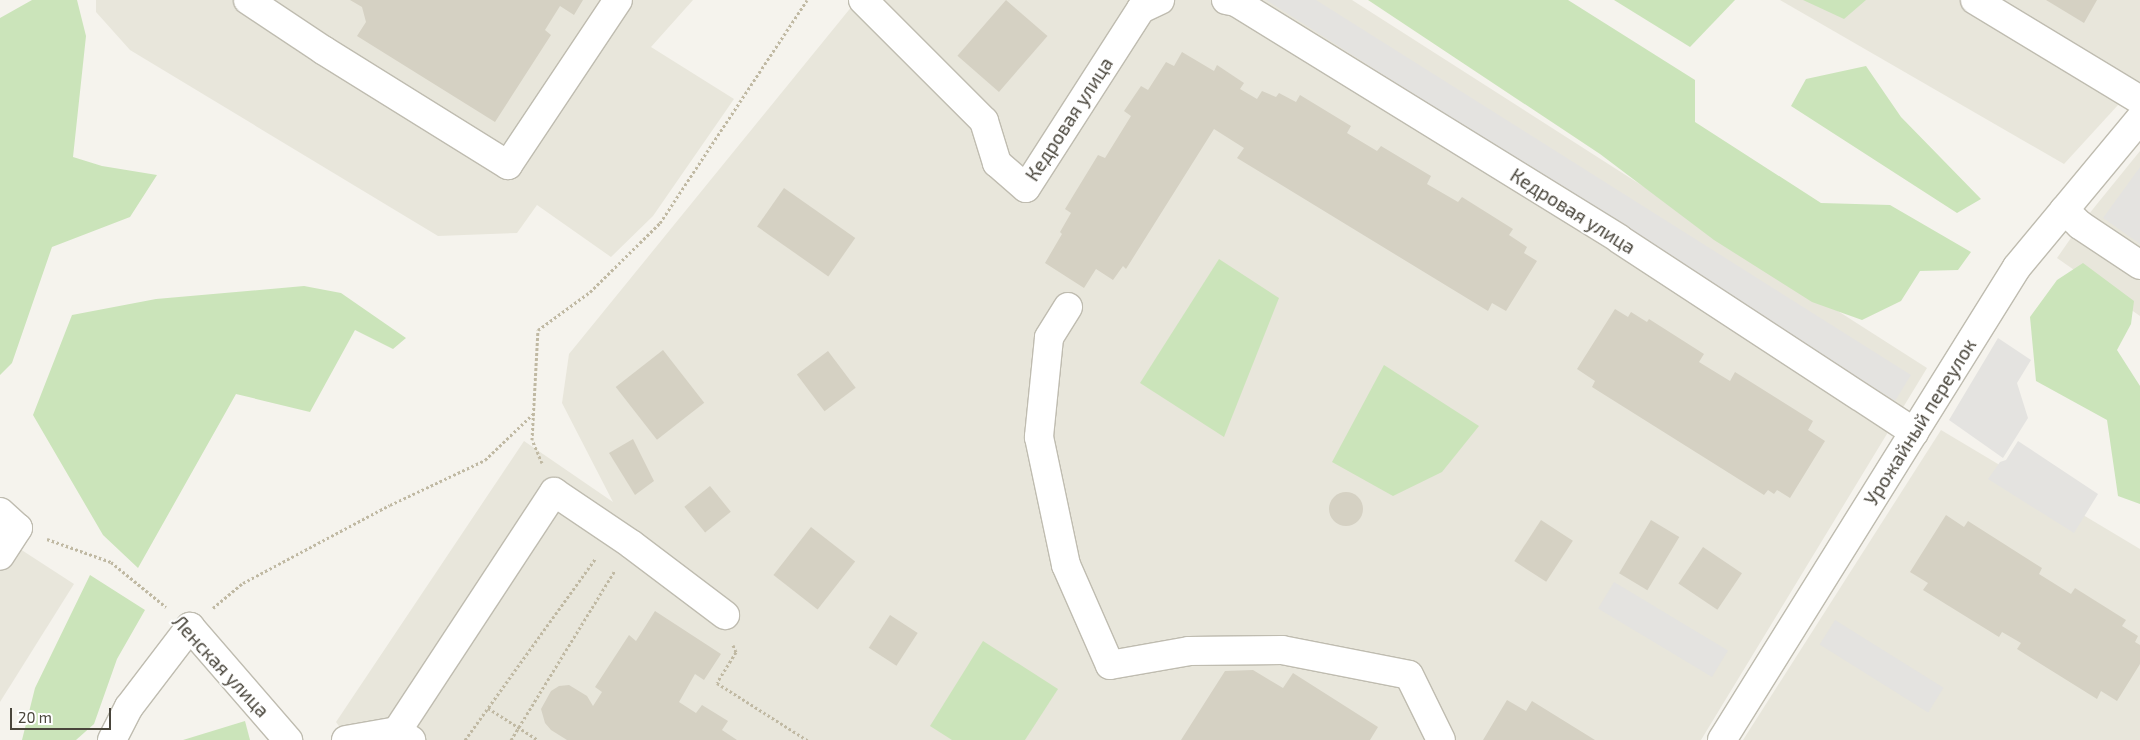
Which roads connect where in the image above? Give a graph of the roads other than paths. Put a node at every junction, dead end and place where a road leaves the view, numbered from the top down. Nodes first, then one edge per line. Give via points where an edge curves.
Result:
1 (248, 0) edge
2 (618, 0) edge
3 (863, 0) edge
4 (1160, 0) edge
5 (1226, 0) edge
6 (1975, 0) edge
7 (2140, 100) edge
8 (2140, 119) edge
9 (2131, 146) edge
10 (2064, 210) junction
11 (2140, 265) edge
12 (1068, 308) dead end
13 (1914, 432) junction
14 (9, 520) edge
15 (0, 556) edge
16 (725, 615) road end
17 (404, 735) edge
18 (112, 740) edge
19 (288, 740) edge
20 (346, 740) edge
21 (1441, 740) edge
22 (1722, 740) edge

1 - 2 street via 508,165
3 - 4 street, Кедровая улица via 984,120 997,164 1026,188 1141,10
5 - 13 street, Кедровая улица via 1236,2 1619,239
6 - 7 street
8 - 9 street, Урожайный переулок
9 - 10 street, Урожайный переулок
10 - 11 street via 2080,225
10 - 13 street, Урожайный переулок via 2017,267
12 - 21 street via 1049,338 1039,437 1066,565 1110,665 1189,651 1282,650 1409,675
13 - 22 street, Урожайный переулок
14 - 15 street
16 - 17 street via 554,492
17 - 20 street
18 - 19 street, Ленская улица via 129,707 190,627

